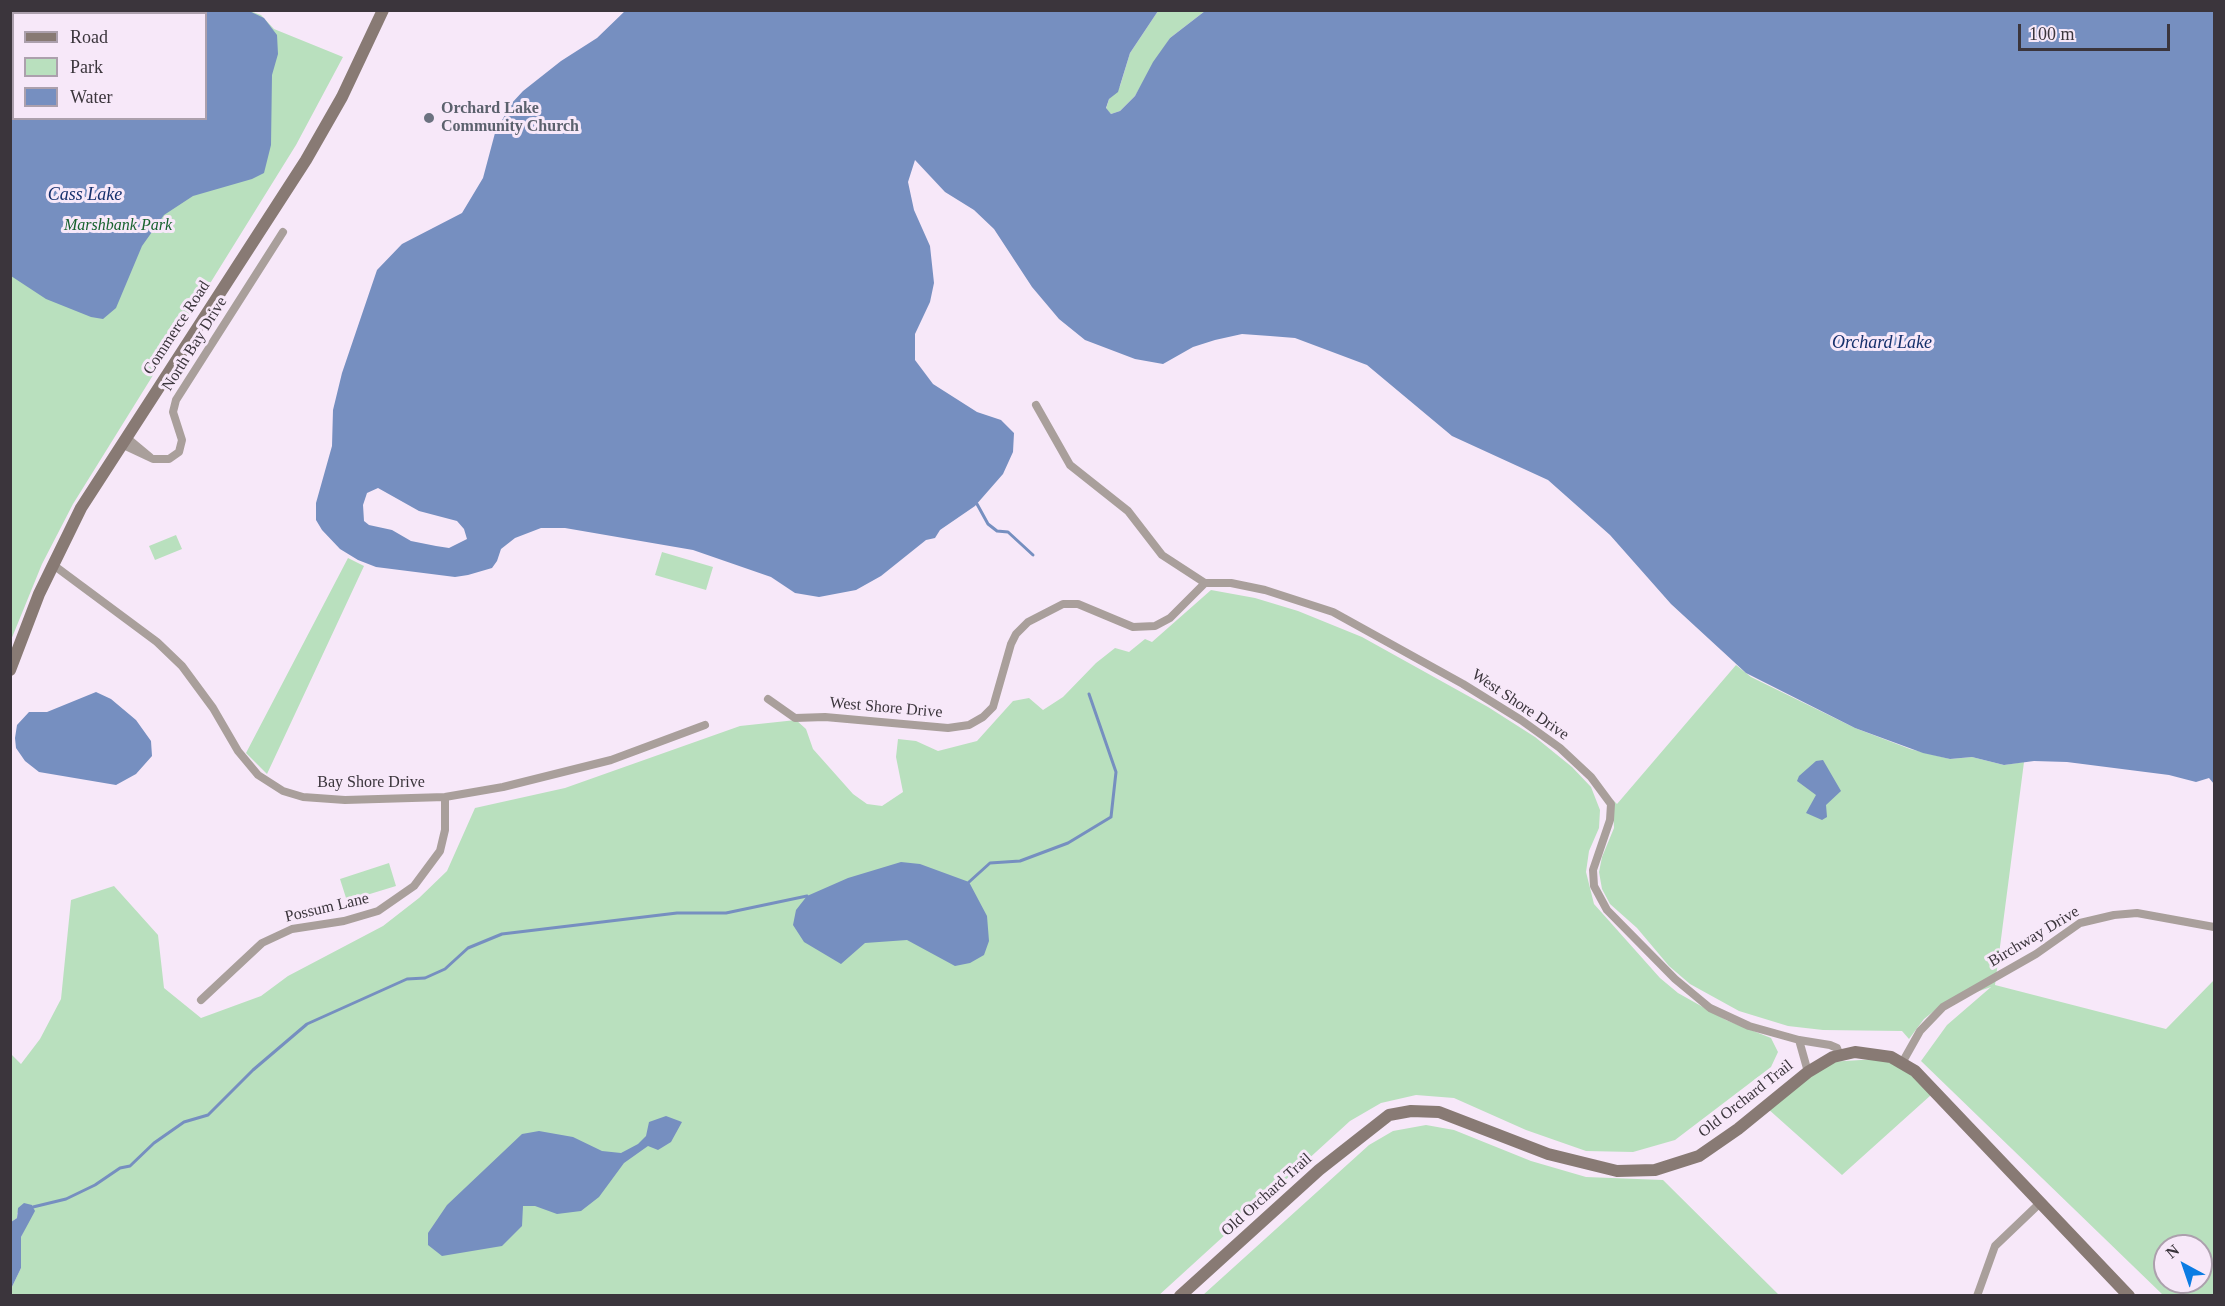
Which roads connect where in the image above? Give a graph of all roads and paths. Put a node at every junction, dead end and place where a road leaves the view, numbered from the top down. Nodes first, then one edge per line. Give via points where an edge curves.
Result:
1 (382, 10) edge
2 (283, 232) dead end
3 (1036, 405) dead end
4 (123, 440) junction
5 (52, 564) junction
6 (1205, 583) junction
7 (10, 670) edge
8 (768, 699) dead end
9 (705, 725) dead end
10 (445, 797) junction
11 (2214, 927) edge
12 (201, 1000) dead end
13 (1799, 1040) junction
14 (1840, 1055) junction
15 (1902, 1063) junction
16 (1808, 1072) junction
17 (2040, 1203) junction
18 (1180, 1296) edge
19 (1977, 1296) edge
20 (2129, 1296) edge

1 - 4 street, Commerce Road via 350,82 319,138
2 - 4 street, North Bay Drive via 178,397 173,412 182,440 180,451 169,459 153,459
3 - 6 street via 1070,465 1128,511 1162,555
4 - 5 street, Commerce Road
5 - 7 street, Commerce Road
5 - 10 street, Bay Shore Drive via 157,642 182,666 213,708 238,752 268,782 283,791 325,800
6 - 8 street, West Shore Drive via 1170,618 1155,626 1133,627 1078,604 1063,604 1028,622 1011,644 993,707 969,725 948,728 795,718
6 - 13 street, West Shore Drive via 1231,583 1265,590 1333,612 1463,684 1560,748 1591,777 1611,804 1610,820 1593,870 1594,886 1607,910 1675,979 1710,1008 1749,1026
9 - 10 street, Bay Shore Drive via 568,772
10 - 12 street, Possum Lane via 445,830 440,851 414,886 378,911 292,929 262,943
11 - 15 street, Birchway Drive via 2137,913 2080,923 2036,954 1943,1007 1921,1030
13 - 14 street, West Shore Drive via 1830,1045
13 - 16 street
14 - 15 street, Old Orchard Trail via 1867,1052
14 - 16 street, Old Orchard Trail
15 - 17 street, Old Orchard Trail via 1926,1081
16 - 18 street, Old Orchard Trail via 1711,1148 1687,1162 1655,1170 1617,1171 1548,1154 1439,1112 1389,1115 1326,1163
17 - 19 street via 1995,1246
17 - 20 street, Old Orchard Trail

